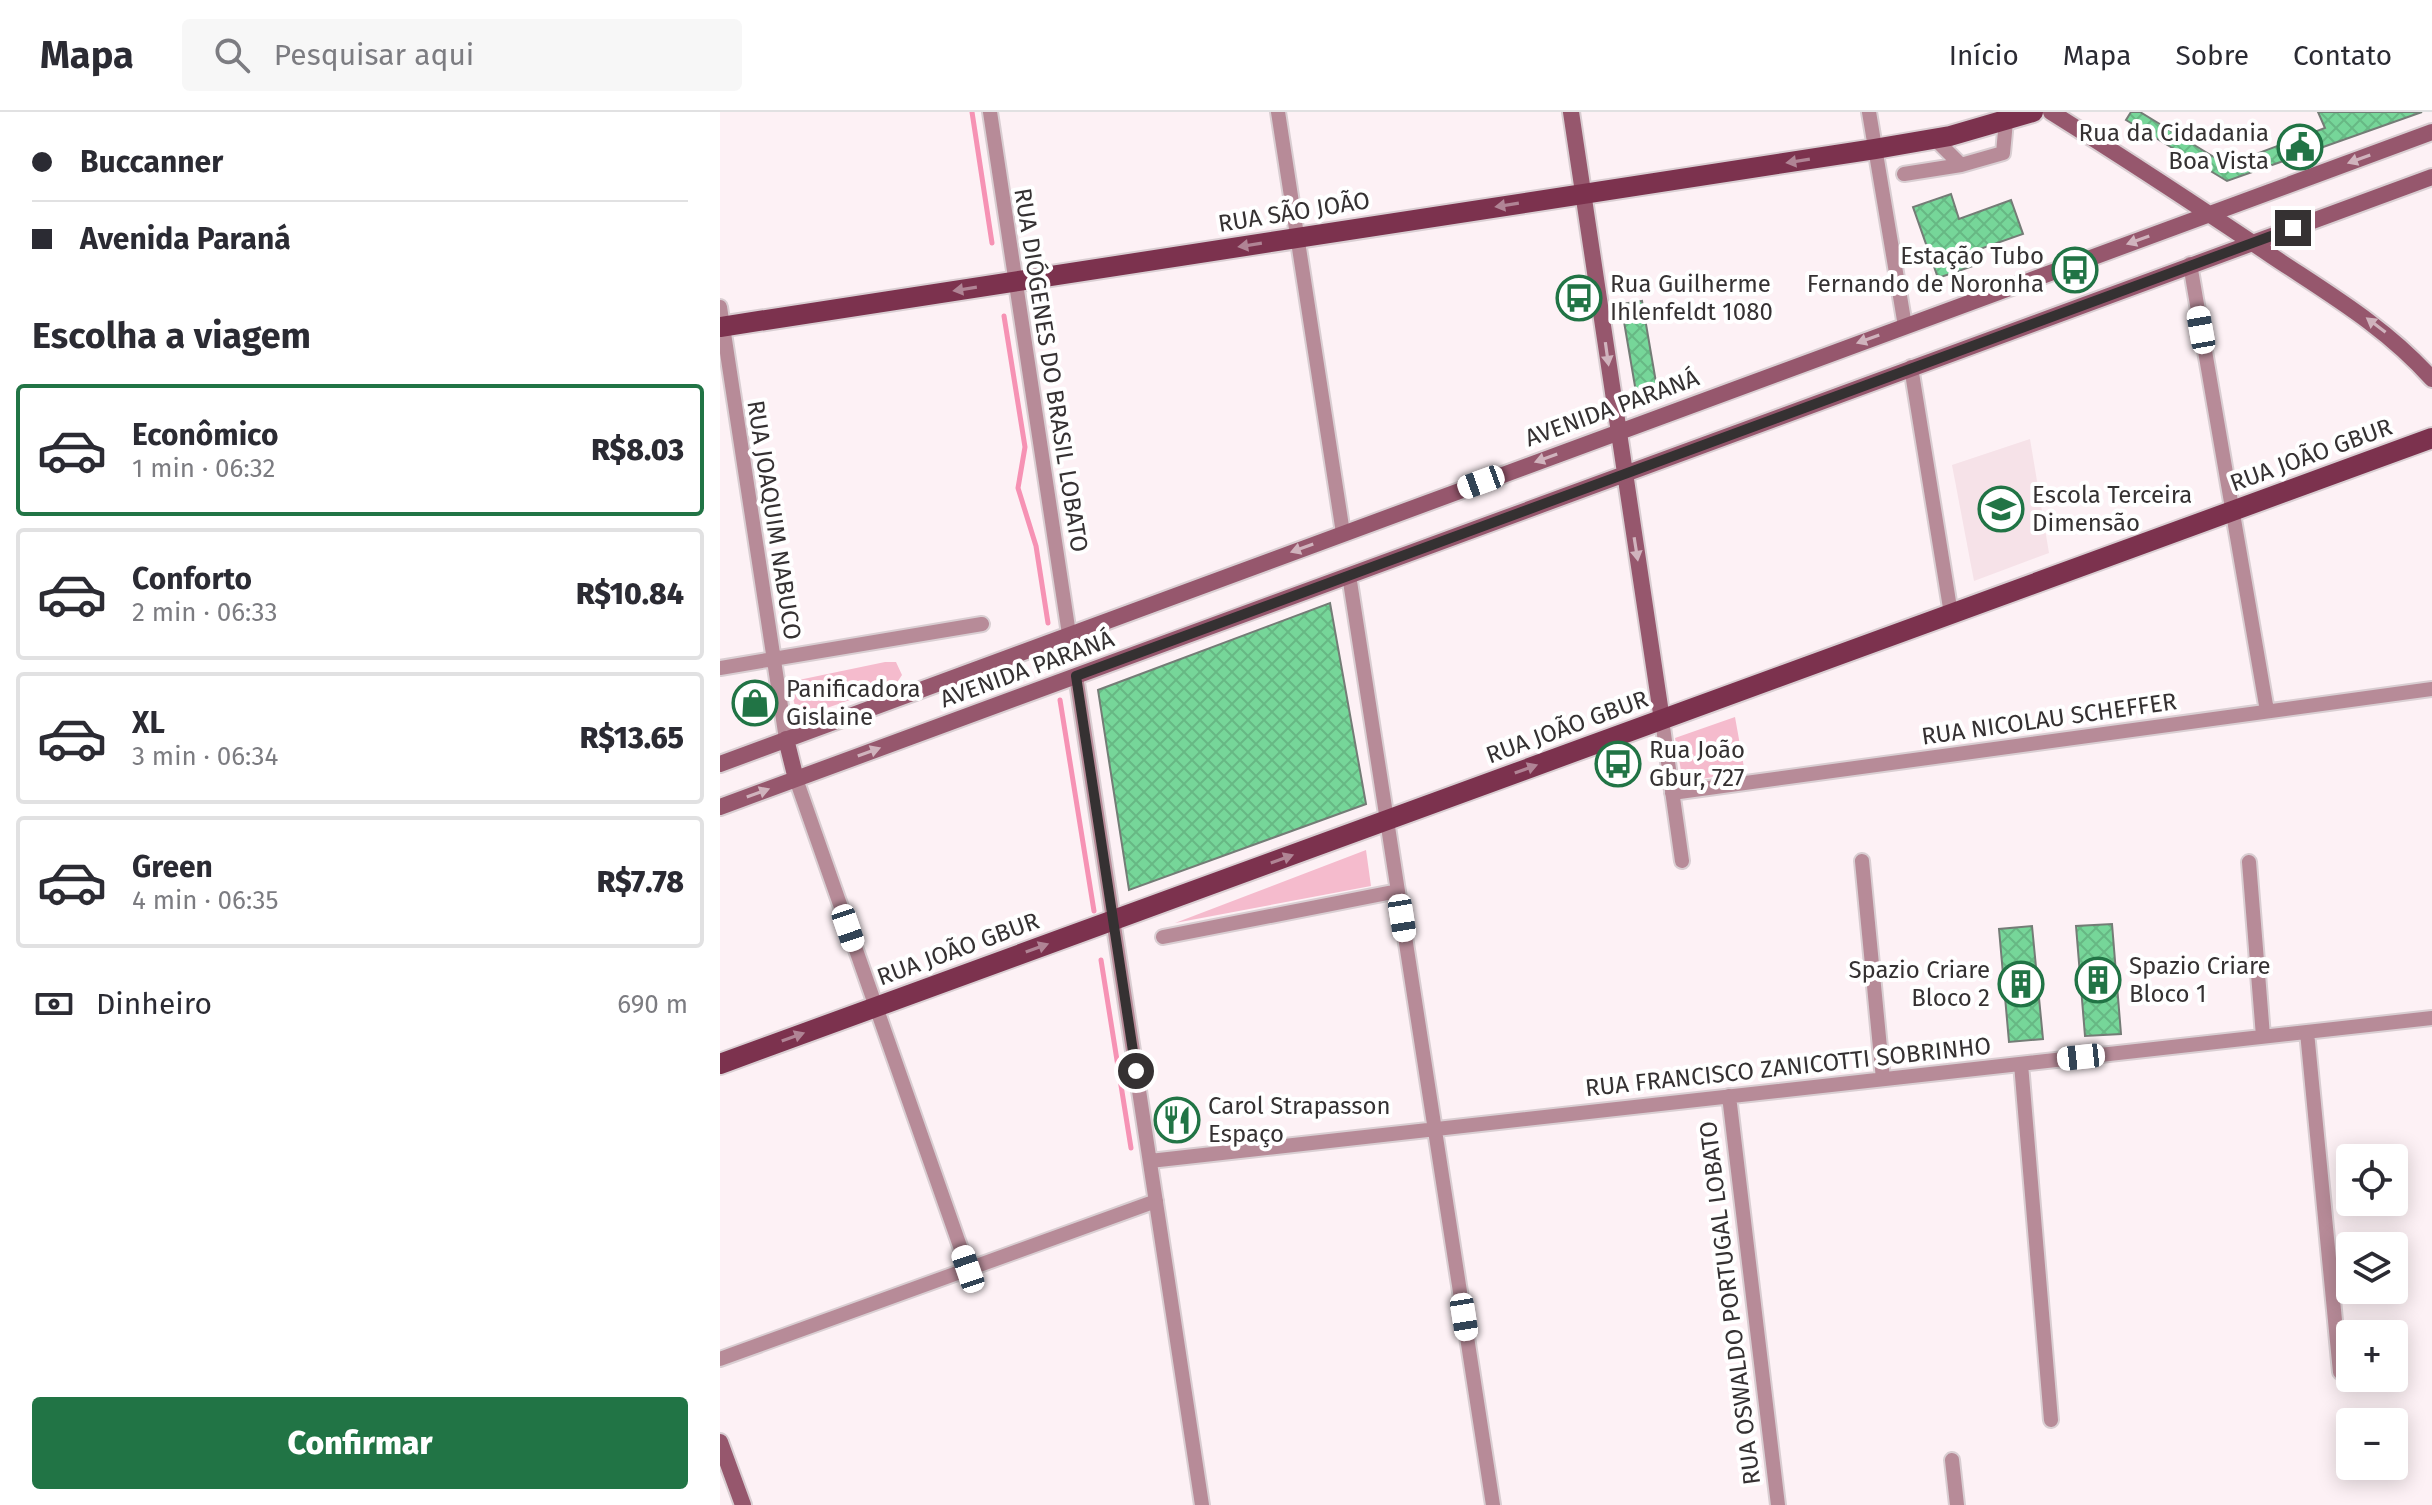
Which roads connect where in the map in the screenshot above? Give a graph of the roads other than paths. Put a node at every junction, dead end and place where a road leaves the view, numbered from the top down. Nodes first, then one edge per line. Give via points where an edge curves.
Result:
1 (990, 112) edge
2 (1278, 112) edge
3 (1571, 112) edge
4 (1869, 112) edge
5 (2033, 112) edge
6 (2051, 112) edge
7 (2006, 121) junction
8 (2432, 132) edge
9 (1935, 139) junction
10 (1875, 149) junction
11 (1961, 165) junction
12 (1904, 174) dead end
13 (2432, 177) edge
14 (1584, 194) junction
15 (2212, 213) junction
16 (1297, 238) junction
17 (2252, 242) junction
18 (2190, 264) junction
19 (1016, 281) junction
20 (721, 320) edge
21 (1905, 326) junction
22 (1911, 367) junction
23 (2432, 379) edge
24 (1619, 431) junction
25 (2432, 438) edge
26 (1625, 472) junction
27 (2232, 511) junction
28 (1343, 533) junction
29 (1349, 575) junction
30 (1951, 614) junction
31 (982, 624) dead end
32 (1069, 634) junction
33 (773, 659) junction
34 (720, 668) edge
35 (1076, 676) junction
36 (2432, 689) edge
37 (2267, 711) junction
38 (1662, 720) junction
39 (786, 739) junction
40 (720, 764) edge
41 (796, 779) junction
42 (1672, 793) junction
43 (720, 807) edge
44 (1387, 820) junction
45 (1682, 861) dead end
46 (1862, 861) dead end
47 (2249, 862) dead end
48 (1398, 891) junction
49 (1113, 920) junction
50 (1163, 937) dead end
51 (876, 1007) junction
52 (2432, 1018) edge
53 (2307, 1032) junction
54 (2263, 1036) junction
55 (720, 1064) edge
56 (2021, 1064) junction
57 (1883, 1079) junction
58 (1729, 1096) junction
59 (1435, 1129) junction
60 (1150, 1161) junction
61 (1156, 1201) junction
62 (968, 1269) junction
63 (2336, 1331) edge
64 (720, 1359) edge
65 (2051, 1420) dead end
66 (720, 1442) edge
67 (1952, 1460) dead end
68 (743, 1505) edge
69 (1202, 1505) edge
70 (1493, 1505) edge
71 (1778, 1505) edge
72 (1957, 1505) edge

1 - 19 street, RUA DIÓGENES DO BRASIL LOBATO
2 - 16 street
3 - 14 street
4 - 10 street
5 - 7 main road, RUA SÃO JOÃO
6 - 15 street
7 - 9 main road, RUA SÃO JOÃO
7 - 11 street via 2003,153
8 -> 15 street, AVENIDA PARANÁ
9 - 10 main road, RUA SÃO JOÃO
9 - 11 street
10 -> 14 main road, RUA SÃO JOÃO
10 - 21 street
11 - 12 street
13 - 17 street, AVENIDA PARANÁ
14 -> 16 main road, RUA SÃO JOÃO
14 -> 24 street
15 - 17 street
15 -> 21 street, AVENIDA PARANÁ
16 -> 19 main road, RUA SÃO JOÃO
16 - 28 street
17 - 18 street, AVENIDA PARANÁ
23 -> 17 street via 2380,327
18 - 22 street, AVENIDA PARANÁ
18 - 27 street
19 -> 20 main road, RUA SÃO JOÃO
19 - 32 street, RUA DIÓGENES DO BRASIL LOBATO
20 - 33 street, RUA JOAQUIM NABUCO
21 -> 24 street, AVENIDA PARANÁ
22 - 26 street, AVENIDA PARANÁ
22 - 30 street
24 - 26 street
24 -> 28 street, AVENIDA PARANÁ
25 - 27 main road, RUA JOÃO GBUR
26 - 29 street, AVENIDA PARANÁ
26 -> 38 street
27 - 30 main road, RUA JOÃO GBUR
27 - 37 street
28 -> 32 street, AVENIDA PARANÁ
29 - 35 street, AVENIDA PARANÁ
29 - 44 street
30 - 38 main road, RUA JOÃO GBUR
31 - 33 street
32 - 39 street, AVENIDA PARANÁ
33 - 34 street
33 - 39 street, RUA JOAQUIM NABUCO
41 -> 35 street, AVENIDA PARANÁ
35 - 49 street
36 - 37 street, RUA NICOLAU SCHEFFER
37 - 42 street, RUA NICOLAU SCHEFFER
38 - 42 street
44 -> 38 main road, RUA JOÃO GBUR
39 - 40 street, AVENIDA PARANÁ
39 - 41 street
43 -> 41 street, AVENIDA PARANÁ
41 - 51 street
42 - 45 street
44 - 48 street
49 -> 44 main road, RUA JOÃO GBUR
46 - 57 street
47 - 54 street
48 - 50 street
48 - 59 street
51 -> 49 main road, RUA JOÃO GBUR
49 - 60 street
55 -> 51 main road, RUA JOÃO GBUR
51 - 62 street
52 - 53 street, RUA FRANCISCO ZANICOTTI SOBRINHO
53 - 54 street, RUA FRANCISCO ZANICOTTI SOBRINHO
53 - 63 street
54 - 56 street, RUA FRANCISCO ZANICOTTI SOBRINHO
56 - 57 street, RUA FRANCISCO ZANICOTTI SOBRINHO
56 - 65 street
57 - 58 street, RUA FRANCISCO ZANICOTTI SOBRINHO
58 - 59 street, RUA FRANCISCO ZANICOTTI SOBRINHO
58 - 71 street, RUA OSWALDO PORTUGAL LOBATO
59 - 60 street, RUA FRANCISCO ZANICOTTI SOBRINHO
59 - 70 street
60 - 61 street
61 - 62 street
61 - 69 street
62 - 64 street
66 - 68 street
67 - 72 street

